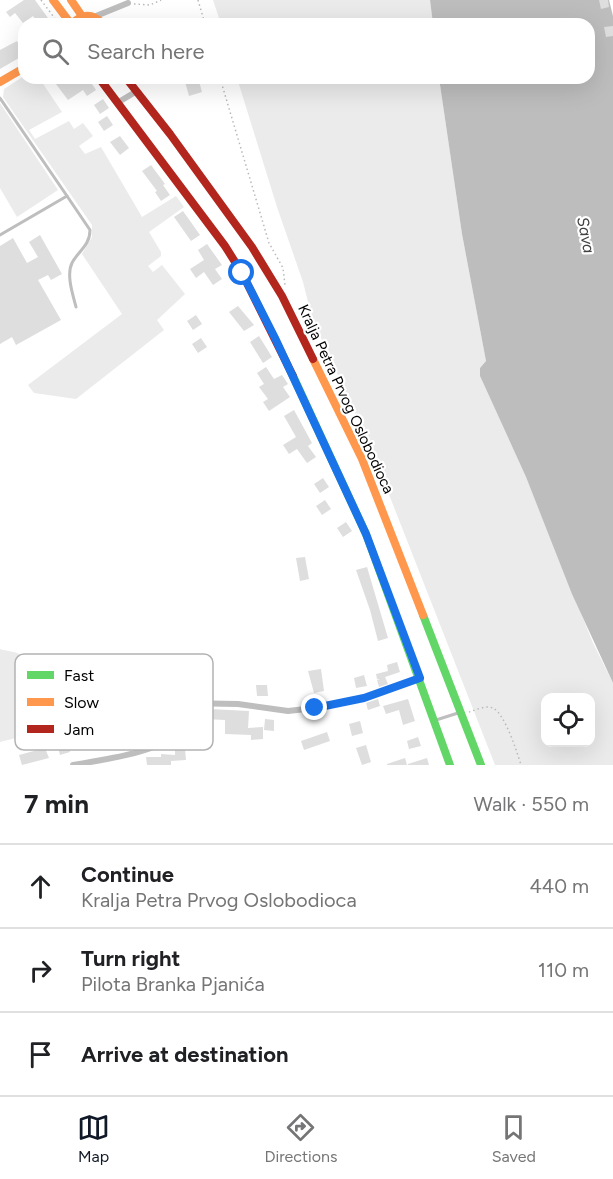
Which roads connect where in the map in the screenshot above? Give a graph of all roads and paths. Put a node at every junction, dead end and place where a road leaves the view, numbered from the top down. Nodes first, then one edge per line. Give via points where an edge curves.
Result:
1 (41, 0) edge
2 (53, 0) edge
3 (71, 0) edge
4 (161, 0) edge
5 (198, 0) edge
6 (128, 3) joint
7 (110, 11) junction
8 (82, 16) junction
9 (96, 16) joint
10 (54, 18) edge
11 (67, 18) edge
12 (80, 18) edge
13 (106, 18) edge
14 (203, 18) edge
15 (18, 71) edge
16 (0, 81) edge
17 (103, 84) edge
18 (131, 84) edge
19 (222, 84) edge
20 (137, 91) junction
21 (0, 98) edge
22 (117, 103) junction
23 (67, 196) junction
24 (0, 235) edge
25 (282, 296) junction
26 (76, 307) dead end
27 (420, 678) junction
28 (213, 704) edge
29 (461, 714) junction
30 (435, 721) junction
31 (145, 750) edge
32 (73, 765) edge
33 (450, 765) edge
34 (481, 765) edge
35 (521, 765) edge

1 - 10 path
2 - 11 main road
3 - 8 main road
4 - 6 path via 150,5
5 - 14 path
6 - 7 street
7 - 9 street
7 - 13 street
8 - 9 main road
8 - 12 main road
15 - 16 main road
17 - 22 main road
18 - 20 main road, Kralja Petra Prvog Oslobodioca
19 - 25 path via 269,243 283,268 286,284
20 - 22 street
20 - 25 main road, Kralja Petra Prvog Oslobodioca via 252,247
21 - 23 lane
22 - 27 main road via 242,273 366,534
23 - 24 lane
23 - 26 lane via 90,230 89,241 71,266
25 - 29 main road, Kralja Petra Prvog Oslobodioca via 362,459
27 - 28 street via 364,698 315,708 288,711
27 - 30 main road
29 - 30 lane
29 - 34 main road, Kralja Petra Prvog Oslobodioca
29 - 35 path via 486,707 496,711
30 - 33 main road
31 - 32 street

